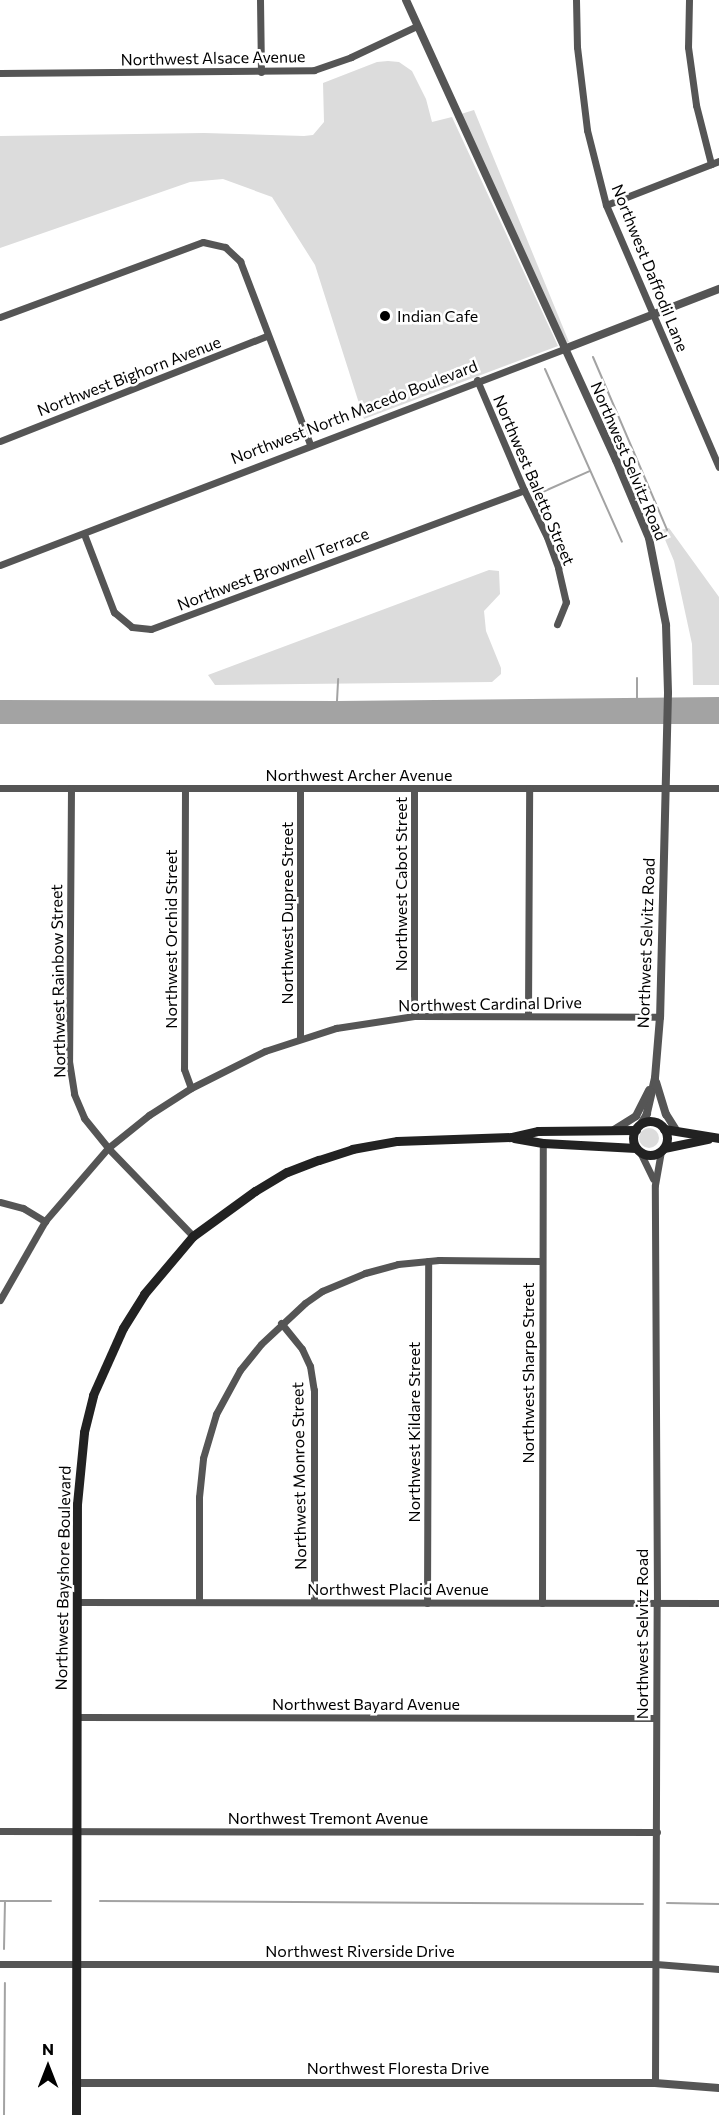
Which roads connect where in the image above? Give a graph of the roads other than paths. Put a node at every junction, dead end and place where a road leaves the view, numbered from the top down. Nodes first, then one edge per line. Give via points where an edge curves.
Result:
1 (260, 0) edge
2 (406, 0) edge
3 (576, 0) edge
4 (689, 0) edge
5 (417, 26) junction
6 (261, 72) junction
7 (0, 73) edge
8 (719, 161) edge
9 (711, 164) junction
10 (606, 205) junction
11 (719, 289) edge
12 (654, 315) junction
13 (0, 317) edge
14 (267, 336) junction
15 (564, 349) junction
16 (477, 380) junction
17 (0, 441) edge
18 (310, 444) junction
19 (719, 467) edge
20 (524, 490) junction
21 (84, 534) junction
22 (0, 565) edge
23 (557, 624) dead end
24 (0, 788) edge
25 (71, 788) junction
26 (414, 788) junction
27 (530, 788) junction
28 (665, 788) junction
29 (719, 788) edge
30 (185, 789) junction
31 (300, 789) junction
32 (528, 1014) junction
33 (414, 1016) junction
34 (660, 1017) junction
35 (300, 1038) junction
36 (655, 1081) junction
37 (191, 1088) junction
38 (638, 1127) junction
39 (663, 1128) junction
40 (614, 1130) junction
41 (676, 1130) junction
42 (512, 1137) junction
43 (716, 1138) edge
44 (543, 1143) junction
45 (108, 1148) junction
46 (662, 1149) junction
47 (638, 1150) junction
48 (655, 1185) junction
49 (0, 1202) edge
50 (45, 1221) junction
51 (193, 1236) junction
52 (542, 1260) junction
53 (428, 1261) junction
54 (0, 1300) edge
55 (281, 1323) junction
56 (78, 1602) junction
57 (199, 1602) junction
58 (314, 1602) junction
59 (542, 1602) junction
60 (428, 1603) junction
61 (657, 1603) junction
62 (719, 1603) edge
63 (76, 1717) junction
64 (656, 1718) junction
65 (0, 1831) edge
66 (76, 1831) junction
67 (657, 1832) junction
68 (0, 1964) edge
69 (76, 1964) junction
70 (656, 1964) junction
71 (719, 1969) edge
72 (76, 2083) junction
73 (656, 2083) junction
74 (719, 2088) edge
75 (76, 2115) edge

1 - 6 street
2 - 5 street, Northwest Selvitz Road
3 - 10 street, Northwest Daffodil Lane via 587,130
4 - 9 street via 688,47 694,94
5 - 6 street, Northwest Alsace Avenue via 314,70
5 - 15 street, Northwest Selvitz Road
6 - 7 street, Northwest Alsace Avenue
8 - 9 street
9 - 10 street
10 - 12 street, Northwest Daffodil Lane
11 - 12 street, Northwest North Macedo Boulevard
12 - 15 street, Northwest North Macedo Boulevard
12 - 19 street, Northwest Daffodil Lane
13 - 14 street via 203,242 225,247 240,261
14 - 17 street, Northwest Bighorn Avenue
14 - 18 street
15 - 16 street, Northwest North Macedo Boulevard
15 - 28 street, Northwest Selvitz Road via 649,538 666,625
16 - 18 street, Northwest North Macedo Boulevard
16 - 20 street, Northwest Baletto Street
18 - 21 street, Northwest North Macedo Boulevard
20 - 21 street, Northwest Brownell Terrace via 151,629 132,627 114,612
20 - 23 street, Northwest Baletto Street via 548,537 564,585 566,602
21 - 22 street, Northwest North Macedo Boulevard
24 - 25 street, Northwest Archer Avenue
25 - 30 street, Northwest Archer Avenue
25 - 45 street, Northwest Rainbow Street via 69,1060 74,1094 84,1118
26 - 27 street, Northwest Archer Avenue
26 - 31 street, Northwest Archer Avenue
26 - 33 street, Northwest Cabot Street
27 - 28 street, Northwest Archer Avenue
27 - 32 street
28 - 29 street, Northwest Archer Avenue
28 - 34 street, Northwest Selvitz Road
30 - 31 street, Northwest Archer Avenue
30 - 37 street, Northwest Orchid Street via 184,1069
31 - 35 street, Northwest Dupree Street
32 - 33 street, Northwest Cardinal Drive
32 - 34 street, Northwest Cardinal Drive
33 - 35 street, Northwest Cardinal Drive
34 - 36 street, Northwest Selvitz Road
35 - 37 street, Northwest Cardinal Drive via 225,1068
36 - 38 street, Northwest Selvitz Road via 647,1114
36 - 39 street, Northwest Selvitz Road
36 - 40 street via 636,1116
36 - 41 street
37 - 45 street, Northwest Cardinal Drive
38 - 39 main road via 649,1121
38 - 40 main road, Northwest Bayshore Boulevard
38 - 47 main road via 633,1140
39 - 41 main road
39 - 46 main road via 667,1139
40 - 42 main road, Northwest Bayshore Boulevard via 538,1131
41 - 43 main road
42 - 44 main road, Northwest Bayshore Boulevard
42 - 51 main road, Northwest Bayshore Boulevard via 398,1141 341,1153 287,1172
43 - 46 main road
44 - 47 main road, Northwest Bayshore Boulevard
44 - 52 street, Northwest Sharpe Street
45 - 50 street, Northwest Cardinal Drive
45 - 51 street, Northwest Rainbow Street
46 - 47 main road via 648,1155
46 - 48 street, Northwest Selvitz Road
47 - 48 street, Northwest Selvitz Road
48 - 61 street, Northwest Selvitz Road
49 - 50 street via 23,1208
50 - 54 street, Northwest Cardinal Drive
51 - 56 main road, Northwest Bayshore Boulevard via 144,1294 123,1328 93,1395 79,1469
52 - 53 street
52 - 59 street, Northwest Sharpe Street
53 - 55 street via 364,1273 322,1291
53 - 60 street, Northwest Kildare Street
55 - 57 street via 240,1370 216,1414 203,1458
55 - 58 street, Northwest Monroe Street via 310,1366 314,1390
56 - 57 street, Northwest Placid Avenue
56 - 63 main road, Northwest Bayshore Boulevard
57 - 58 street, Northwest Placid Avenue
58 - 60 street, Northwest Placid Avenue
59 - 60 street, Northwest Placid Avenue
59 - 61 street, Northwest Placid Avenue
61 - 62 street, Northwest Placid Avenue
61 - 64 street, Northwest Selvitz Road
63 - 64 street, Northwest Bayard Avenue
63 - 66 main road, Northwest Bayshore Boulevard
64 - 67 street, Northwest Selvitz Road
65 - 66 street, Northwest Tremont Avenue
66 - 67 street, Northwest Tremont Avenue
66 - 69 main road, Northwest Bayshore Boulevard
67 - 70 street, Northwest Selvitz Road
68 - 69 street, Northwest Riverside Drive
69 - 70 street, Northwest Riverside Drive
69 - 72 main road, Northwest Bayshore Boulevard
70 - 71 street, Northwest Riverside Drive
70 - 73 street, Northwest Selvitz Road
72 - 73 street, Northwest Floresta Drive
72 - 75 main road, Northwest Bayshore Boulevard
73 - 74 street, Northwest Floresta Drive

